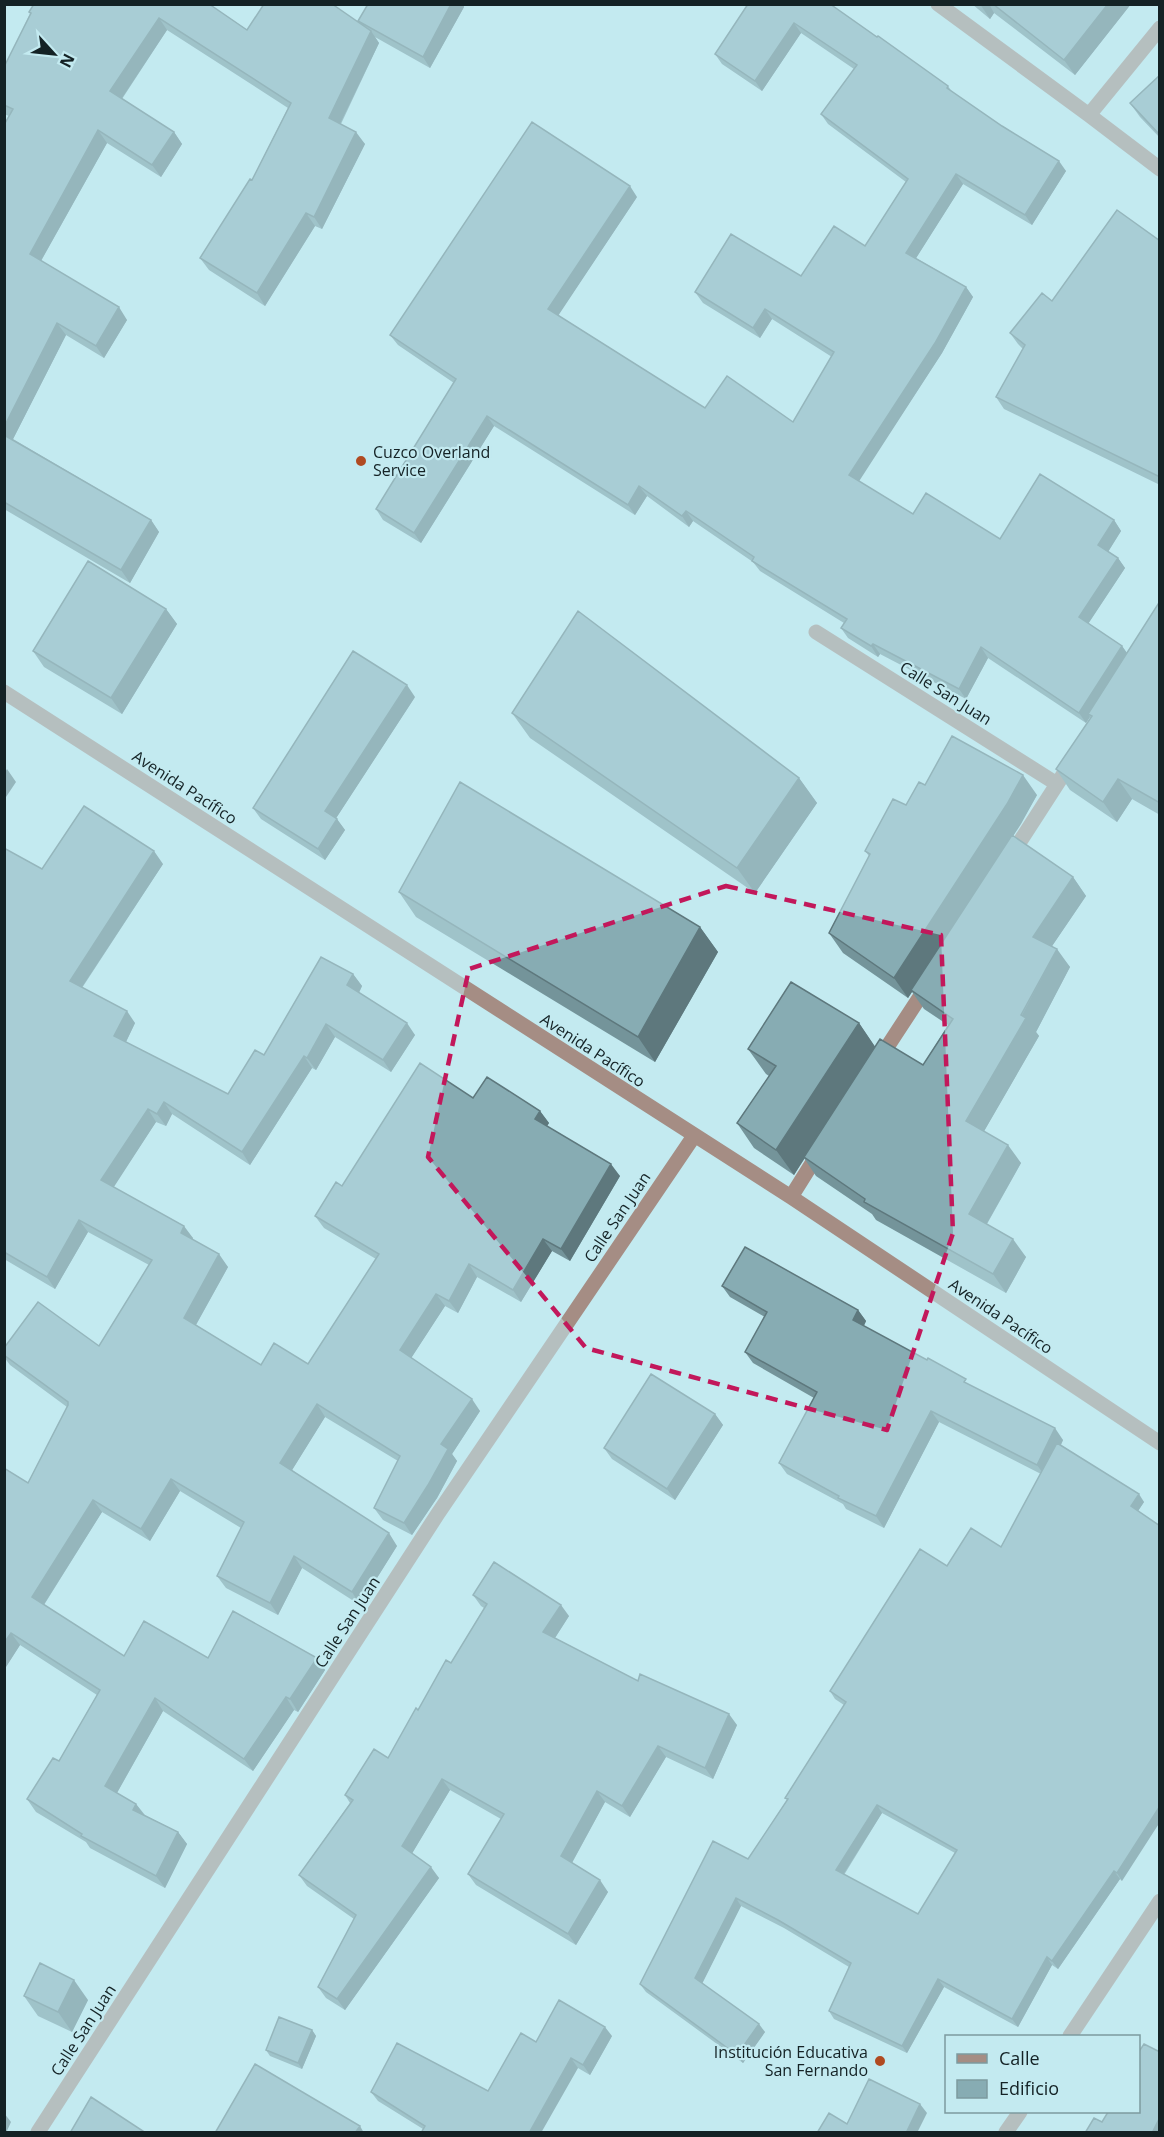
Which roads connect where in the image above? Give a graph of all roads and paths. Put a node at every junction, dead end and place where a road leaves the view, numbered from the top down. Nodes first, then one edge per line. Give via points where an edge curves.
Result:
1 (938, 4) edge
2 (1160, 28) edge
3 (1089, 115) junction
4 (1160, 169) edge
5 (816, 632) dead end
6 (4, 692) edge
7 (1082, 744) edge
8 (1057, 784) junction
9 (1005, 864) edge
10 (940, 965) edge
11 (868, 1076) edge
12 (694, 1136) junction
13 (830, 1137) edge
14 (791, 1197) junction
15 (1160, 1443) edge
16 (1160, 1901) edge
17 (1071, 2035) edge
18 (1019, 2113) edge
19 (38, 2133) edge
20 (1006, 2133) edge

1 - 3 street
2 - 3 street
3 - 4 street
5 - 8 street, Calle San Juan
6 - 12 street, Avenida Pacífico
7 - 8 street
8 - 9 street
10 - 11 street
12 - 14 street, Avenida Pacífico
12 - 19 street, Calle San Juan via 437,1515
13 - 14 street
14 - 15 street, Avenida Pacífico
16 - 17 street
18 - 20 street

